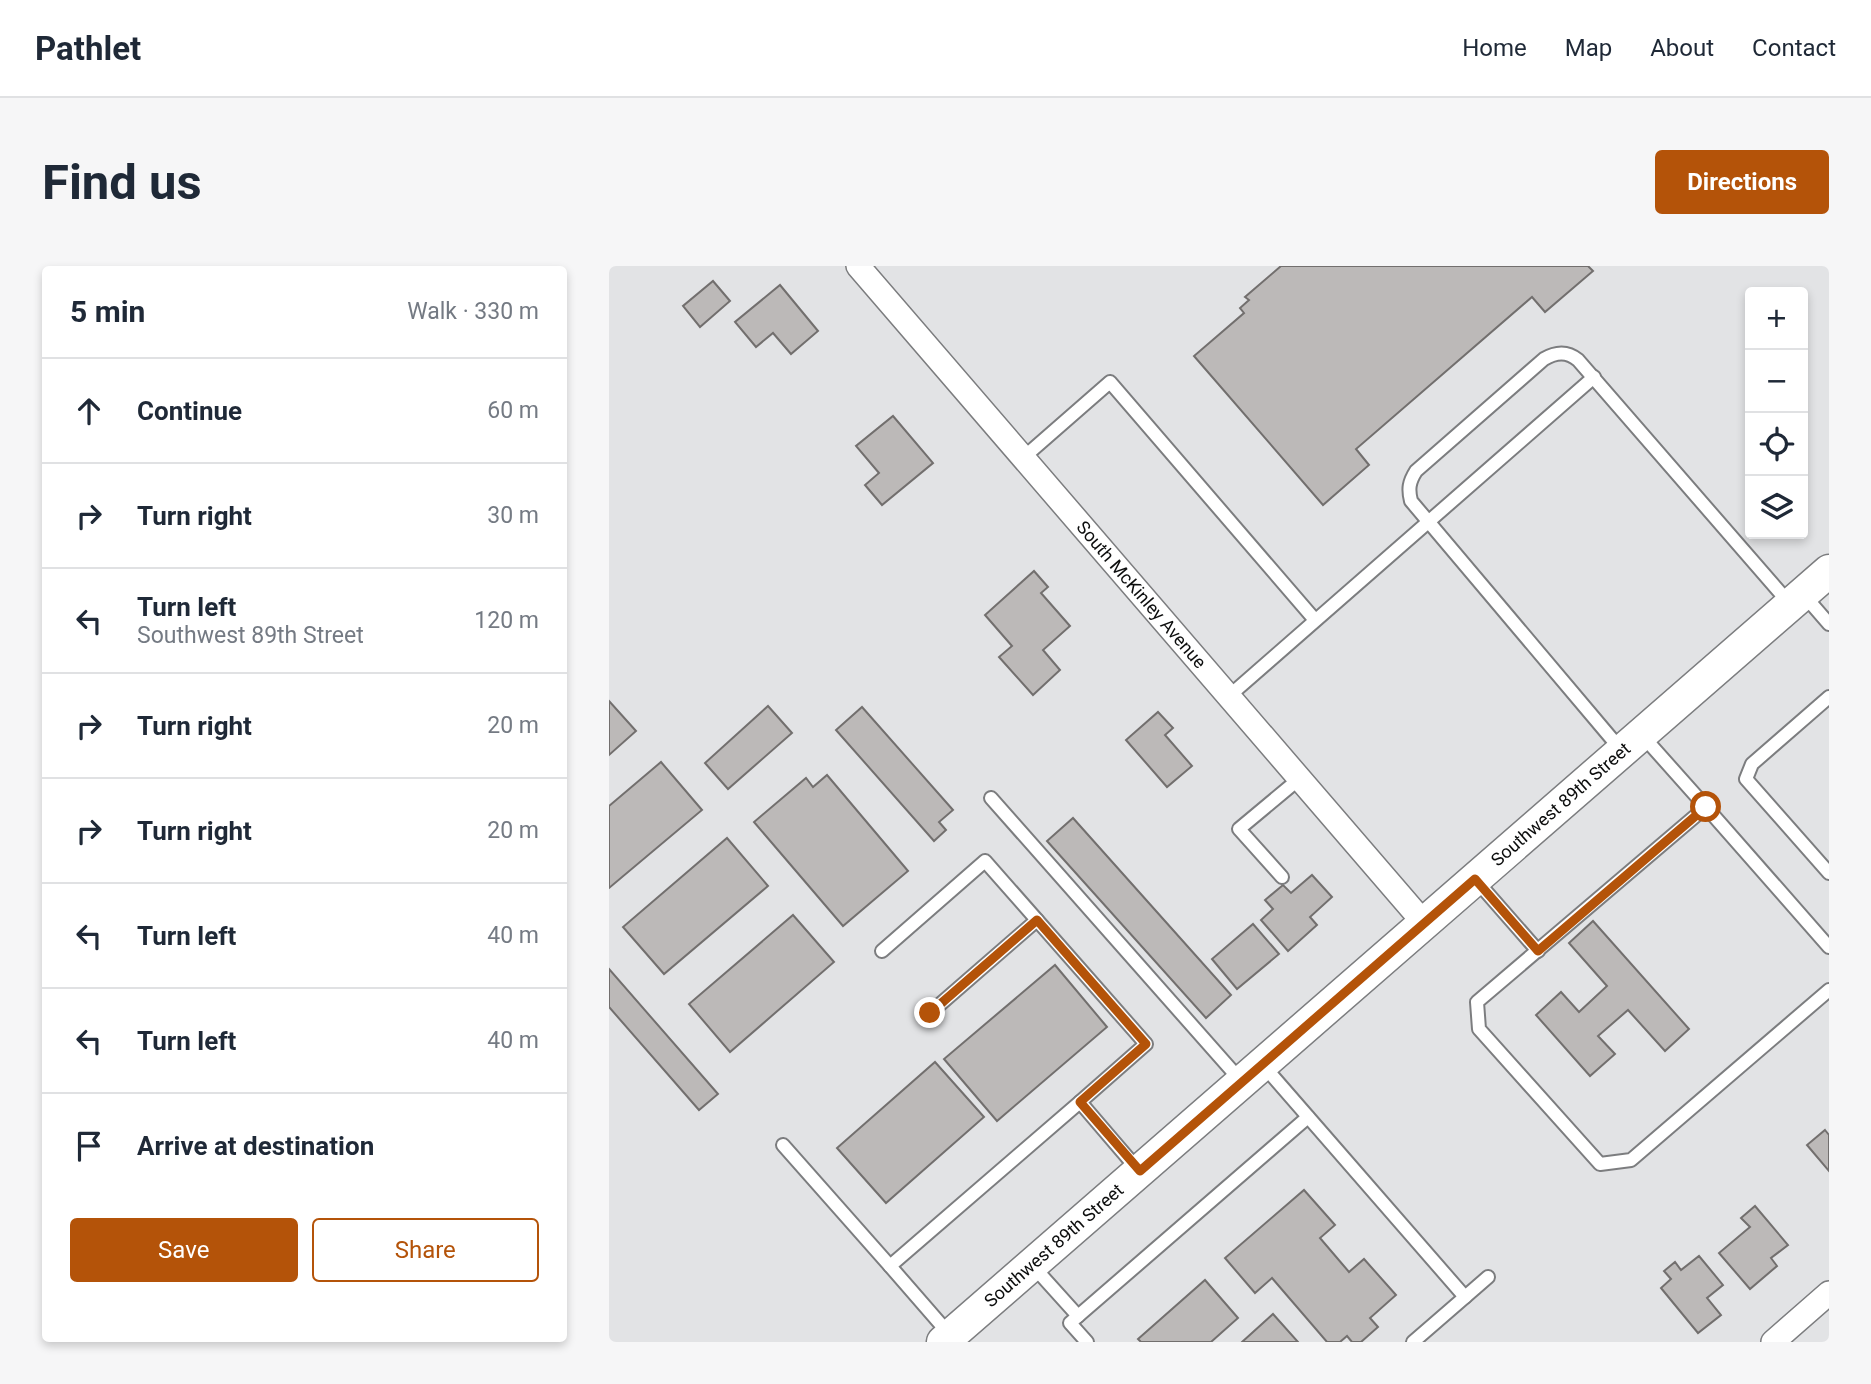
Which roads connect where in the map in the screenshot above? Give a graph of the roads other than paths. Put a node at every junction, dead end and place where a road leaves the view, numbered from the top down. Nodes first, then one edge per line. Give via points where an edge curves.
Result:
1 (858, 266) edge
2 (1594, 377) junction
3 (1023, 458) junction
4 (1428, 522) junction
5 (1829, 571) edge
6 (1797, 599) junction
7 (1315, 620) junction
8 (1829, 624) edge
9 (1228, 697) junction
10 (1829, 697) edge
11 (1632, 743) junction
12 (1299, 779) junction
13 (991, 798) dead end
14 (1706, 807) junction
15 (1829, 873) edge
16 (1282, 877) dead end
17 (1475, 879) junction
18 (1037, 920) junction
19 (1424, 923) junction
20 (1829, 947) edge
21 (882, 951) dead end
22 (1538, 951) junction
23 (1829, 990) edge
24 (930, 1013) dead end
25 (1252, 1073) junction
26 (1080, 1102) junction
27 (1308, 1117) junction
28 (783, 1145) dead end
29 (1140, 1171) junction
30 (1032, 1265) junction
31 (890, 1266) junction
32 (1489, 1278) dead end
33 (1829, 1293) edge
34 (1465, 1297) junction
35 (1077, 1316) junction
36 (947, 1339) edge
37 (1087, 1342) edge
38 (1413, 1342) edge
39 (1773, 1342) edge

1 - 3 street, South McKinley Avenue
2 - 4 lane
2 - 4 lane via 1573,356 1559,353 1544,359 1505,393 1416,471 1409,485 1411,501
2 - 6 lane
3 - 7 lane via 1109,382
3 - 9 street, South McKinley Avenue
4 - 7 lane
4 - 11 lane
5 - 6 main road, Southwest 89th Street
6 - 8 lane
6 - 11 main road, Southwest 89th Street
7 - 9 lane
9 - 12 street, South McKinley Avenue
10 - 15 lane via 1752,764 1746,779
11 - 14 lane
11 - 17 main road, Southwest 89th Street
12 - 16 lane via 1239,829
12 - 19 street, South McKinley Avenue
13 - 25 lane
14 - 20 lane
14 - 22 lane
17 - 19 main road, Southwest 89th Street
17 - 22 lane
18 - 21 lane via 985,861
18 - 24 lane
18 - 26 lane via 1146,1044
19 - 25 main road, Southwest 89th Street
22 - 23 lane via 1477,1002 1479,1029 1600,1164 1631,1160
25 - 27 lane
25 - 29 main road, Southwest 89th Street
26 - 29 lane
26 - 31 lane
27 - 34 lane
27 - 35 lane
28 - 31 lane
29 - 30 main road, Southwest 89th Street
30 - 35 lane
30 - 36 main road, Southwest 89th Street
31 - 36 lane
32 - 34 lane
33 - 39 street
34 - 38 lane
35 - 37 lane via 1070,1323

